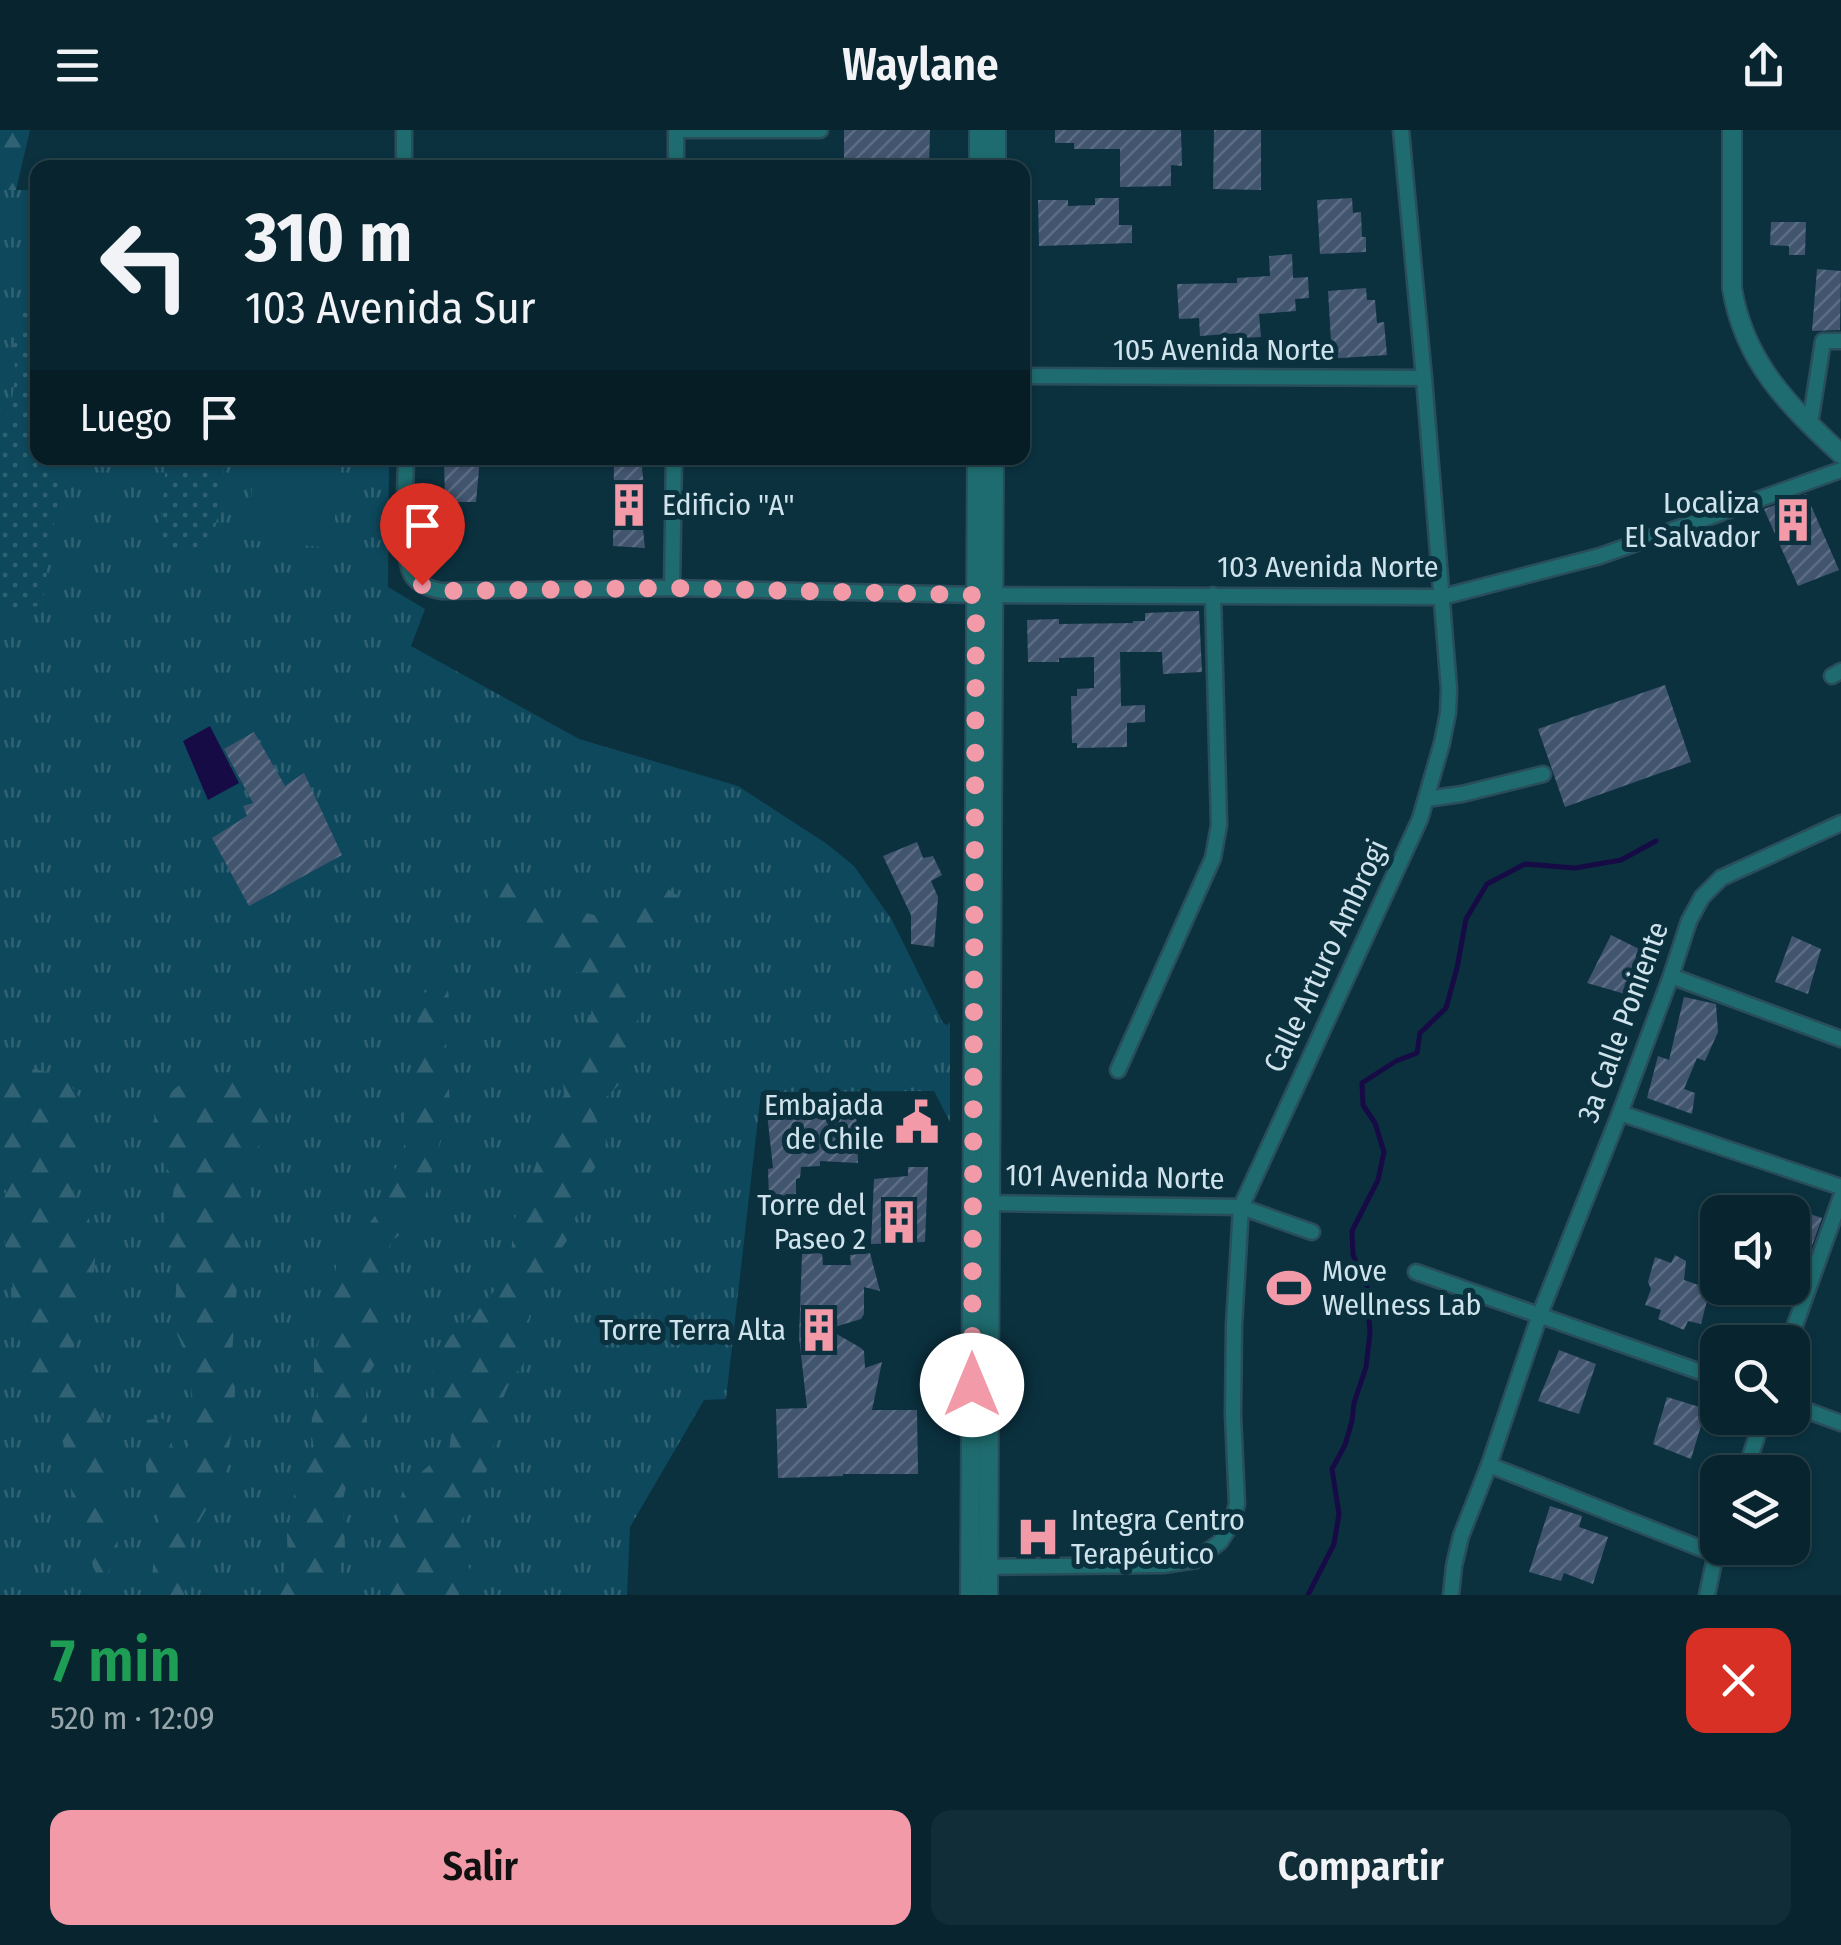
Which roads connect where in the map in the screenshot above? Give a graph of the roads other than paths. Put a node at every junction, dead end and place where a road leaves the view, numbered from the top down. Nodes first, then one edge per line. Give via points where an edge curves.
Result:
1 (404, 130) edge
2 (677, 130) edge
3 (820, 130) edge
4 (979, 130) edge
5 (996, 130) edge
6 (1401, 130) edge
7 (1732, 130) edge
8 (404, 160) edge
9 (676, 160) edge
10 (979, 160) edge
11 (996, 160) edge
12 (1841, 341) edge
13 (1030, 376) edge
14 (1424, 378) junction
15 (1810, 424) junction
16 (1841, 454) edge
17 (406, 465) edge
18 (674, 465) edge
19 (977, 465) edge
20 (994, 465) edge
21 (1841, 470) edge
22 (672, 588) junction
23 (985, 595) junction
24 (1213, 595) junction
25 (1442, 597) junction
26 (1544, 774) dead end
27 (1426, 799) junction
28 (1841, 823) edge
29 (1672, 976) junction
30 (1841, 1039) edge
31 (1118, 1070) dead end
32 (1620, 1113) junction
33 (1841, 1186) edge
34 (1841, 1196) edge
35 (982, 1202) junction
36 (1241, 1207) junction
37 (1312, 1232) dead end
38 (1416, 1272) dead end
39 (1540, 1314) junction
40 (1795, 1325) edge
41 (1700, 1372) edge
42 (1810, 1412) edge
43 (1841, 1423) edge
44 (1489, 1465) junction
45 (1700, 1545) edge
46 (1713, 1565) edge
47 (979, 1567) junction
48 (970, 1595) edge
49 (988, 1595) edge
50 (1451, 1595) edge
51 (1707, 1595) edge

1 - 8 street
2 - 3 street
2 - 9 street
4 - 10 street
5 - 11 street
6 - 14 street, Calle Arturo Ambrogi
7 - 15 street via 1736,314 1772,385
12 - 15 street via 1823,341
13 - 14 street, 105 Avenida Norte
14 - 25 street, Calle Arturo Ambrogi
15 - 16 street
17 - 22 street, 103 Avenida Norte via 408,566 428,588
18 - 22 street
19 - 23 street
20 - 23 street
21 - 25 street, 103 Avenida Norte via 1600,556
22 - 23 street, 103 Avenida Norte
23 - 24 street, 103 Avenida Norte
23 - 35 street
24 - 25 street, 103 Avenida Norte
24 - 31 street via 1218,840
25 - 27 street, Calle Arturo Ambrogi via 1448,713
26 - 27 street
27 - 36 street, Calle Arturo Ambrogi
28 - 29 street, 3a Calle Poniente via 1721,878 1689,921
29 - 30 street
29 - 32 street, 3a Calle Poniente
32 - 33 street
32 - 39 street, 3a Calle Poniente
34 - 40 street
35 - 36 street, 101 Avenida Norte
35 - 47 street
36 - 37 street, 101 Avenida Norte
36 - 47 street, Calle Arturo Ambrogi via 1234,1325 1237,1504 1220,1542 1196,1560 1164,1565
38 - 39 street
39 - 41 street
39 - 44 street, 3a Calle Poniente
42 - 43 street
44 - 45 street
44 - 50 street, 3a Calle Poniente via 1457,1550
46 - 51 street
47 - 48 street
47 - 49 street

